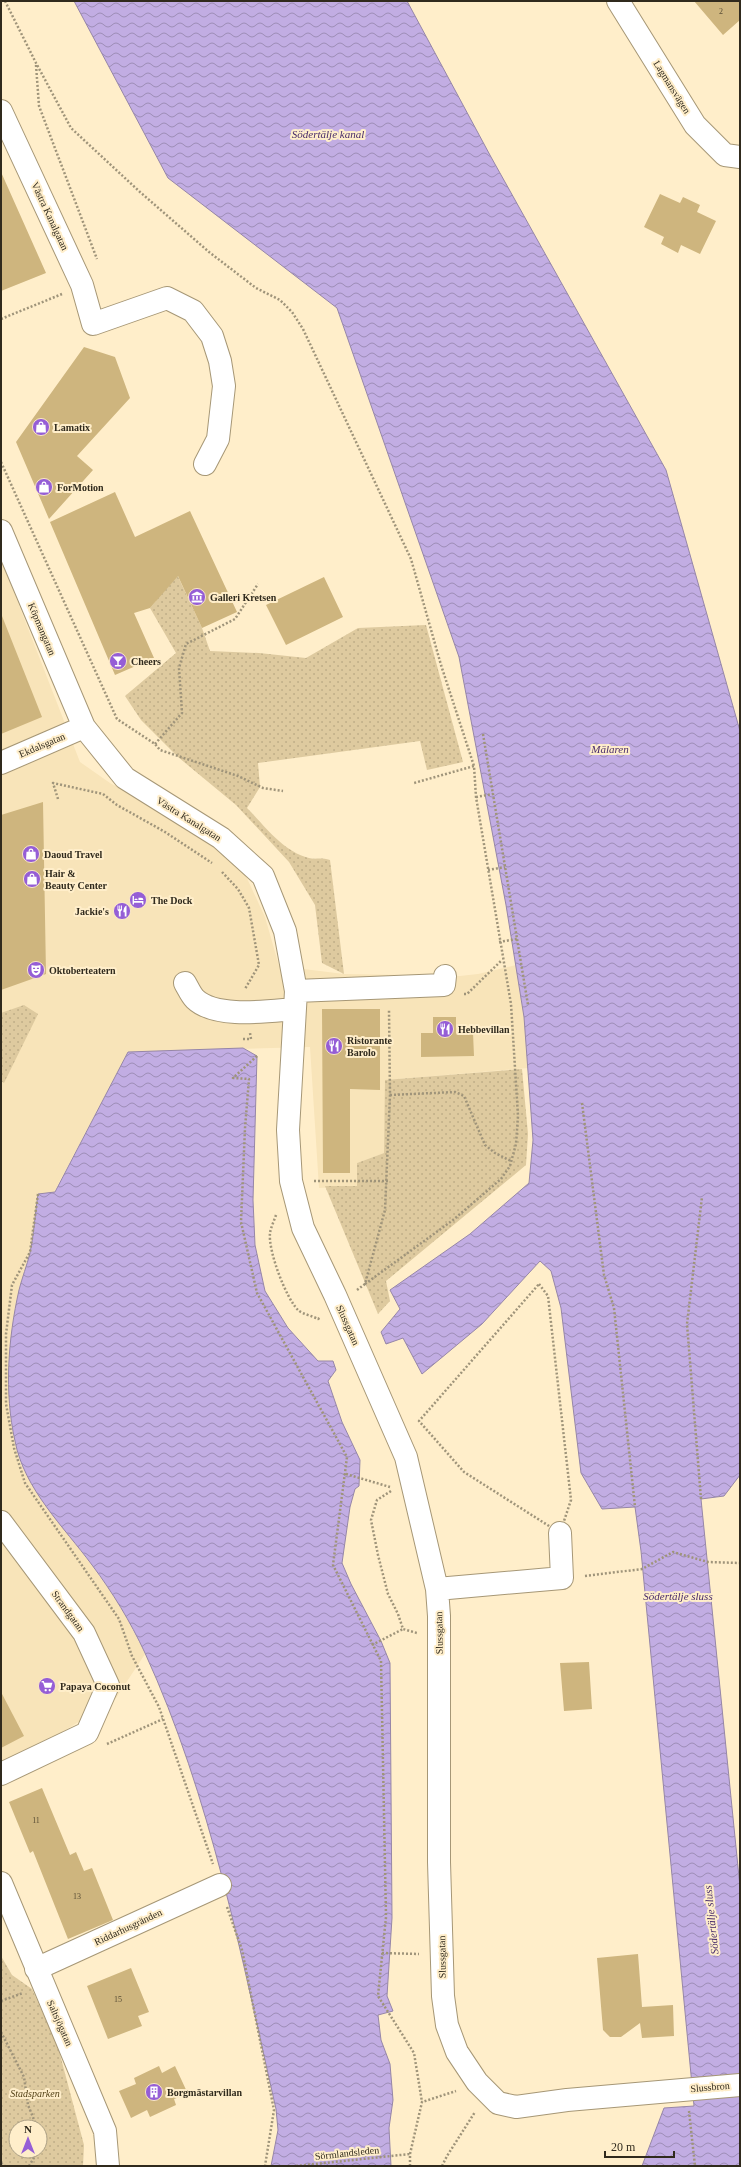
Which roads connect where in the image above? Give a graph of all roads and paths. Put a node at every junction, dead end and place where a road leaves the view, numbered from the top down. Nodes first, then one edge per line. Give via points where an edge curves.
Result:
1 (5, 1) edge
2 (618, 1) edge
3 (36, 63) junction
4 (1, 111) edge
5 (740, 157) edge
6 (98, 261) dead end
7 (82, 285) junction
8 (1, 319) edge
9 (1, 462) edge
10 (206, 464) dead end
11 (1, 531) edge
12 (258, 584) dead end
13 (84, 727) junction
14 (483, 734) dead end
15 (155, 744) junction
16 (1, 763) edge
17 (474, 766) junction
18 (414, 783) dead end
19 (283, 791) dead end
20 (493, 794) junction
21 (476, 798) junction
22 (58, 799) dead end
23 (215, 865) dead end
24 (505, 867) junction
25 (220, 870) dead end
26 (488, 870) junction
27 (517, 939) junction
28 (499, 942) junction
29 (502, 960) junction
30 (445, 981) joint
31 (185, 983) dead end
32 (375, 983) junction
33 (295, 1000) junction
34 (528, 1005) dead end
35 (247, 1012) junction
36 (243, 1039) dead end
37 (257, 1056) dead end
38 (390, 1095) junction
39 (582, 1103) dead end
40 (511, 1162) junction
41 (291, 1181) junction
42 (388, 1181) junction
43 (38, 1194) dead end
44 (702, 1197) dead end
45 (297, 1205) junction
46 (365, 1284) junction
47 (339, 1305) junction
48 (346, 1474) junction
49 (701, 1499) dead end
50 (635, 1507) dead end
51 (1, 1522) edge
52 (560, 1534) junction
53 (740, 1563) edge
54 (562, 1578) junction
55 (437, 1589) junction
56 (403, 1629) junction
57 (439, 1636) junction
58 (372, 1645) junction
59 (1, 1774) edge
60 (1, 1883) edge
61 (220, 1885) junction
62 (382, 1952) junction
63 (442, 1955) junction
64 (36, 1969) junction
65 (1, 2032) edge
66 (740, 2085) edge
67 (482, 2088) junction
68 (685, 2098) junction
69 (422, 2102) junction
70 (34, 2119) edge
71 (410, 2154) junction
72 (1, 2163) edge
73 (5, 2166) edge
74 (108, 2166) edge
75 (264, 2166) edge
76 (296, 2166) edge
77 (410, 2166) edge
78 (442, 2166) edge
79 (695, 2166) edge

1 - 3 path
2 - 5 street, Lagmansvägen via 695,125 725,155
3 - 6 path via 39,106
3 - 17 path via 71,128 209,252 256,288 280,300 303,329 411,559 441,665
4 - 7 street, Västra Kanalgatan
7 - 8 path
7 - 10 street, Västra Kanalgatan via 92,324 167,298 193,311 212,336 224,386 218,439
9 - 15 path via 117,719
11 - 13 street, Köpmangatan
12 - 15 path via 236,619 186,644 179,668 182,713
13 - 16 street, Ekdalsgatan
13 - 33 street, Västra Kanalgatan via 125,778 221,838 263,876 285,931
14 - 20 path
15 - 19 path via 160,750 238,776 263,788
17 - 18 path
17 - 21 path
20 - 21 path
20 - 24 path
21 - 26 path
22 - 23 path via 53,783 103,794
24 - 26 path
24 - 27 path
25 - 35 path via 238,889 249,908 259,965 245,990
26 - 28 path
27 - 28 path
27 - 34 path
28 - 29 path
29 - 30 path via 467,994 455,994
29 - 40 path via 511,1004 518,1116 516,1144
30 - 32 street
31 - 35 street via 195,999 207,1006
32 - 33 street
32 - 38 path
33 - 35 street
33 - 41 street, Slussgatan via 288,1130
35 - 36 path via 251,1039
37 - 48 path via 233,1078 249,1079 241,1222 257,1293 348,1457
38 - 40 path via 455,1092 464,1096 485,1145
38 - 42 path
39 - 50 path via 604,1275 614,1308
40 - 46 path via 501,1179 459,1214
41 - 42 path
41 - 45 street, Slussgatan
42 - 46 path via 385,1210
43 - 61 path via 30,1252 12,1285 6,1334 6,1404 14,1448 25,1483 119,1619 132,1656 159,1707
44 - 49 path via 687,1324
45 - 47 street, Slussgatan via 303,1228
45 - 47 path via 287,1207 276,1215 270,1232 275,1265 299,1311 318,1319
46 - 47 path
47 - 55 street, Slussgatan via 406,1457
48 - 56 path via 394,1489 377,1500 371,1520 388,1594
48 - 58 path via 333,1565
51 - 59 street, Strandgatan via 84,1633 108,1685 87,1733
52 - 52 path via 571,1500 548,1296 539,1284 420,1421 464,1472
52 - 54 street
53 - 54 path via 708,1562 673,1552 642,1569
54 - 55 street
55 - 57 street, Slussgatan
56 - 57 path
56 - 58 path
57 - 63 street, Slussgatan via 439,1862
58 - 62 path via 381,1661 386,1917
60 - 64 street, Saltsjögatan
61 - 64 street, Riddarhusgränden
61 - 75 path via 242,1950 274,2110
62 - 63 path
62 - 69 path via 378,1996 414,2053
63 - 67 street, Slussgatan via 447,2025 457,2052
64 - 74 street, Saltsjögatan via 105,2132
65 - 70 path via 24,2077 28,2105
66 - 68 street, Slussbron
67 - 68 street, Slussgatan via 498,2103 516,2107 567,2100
67 - 69 path
67 - 78 path
68 - 79 path
69 - 71 path
71 - 76 path, Sörmlandsleden
71 - 77 path
72 - 73 path

